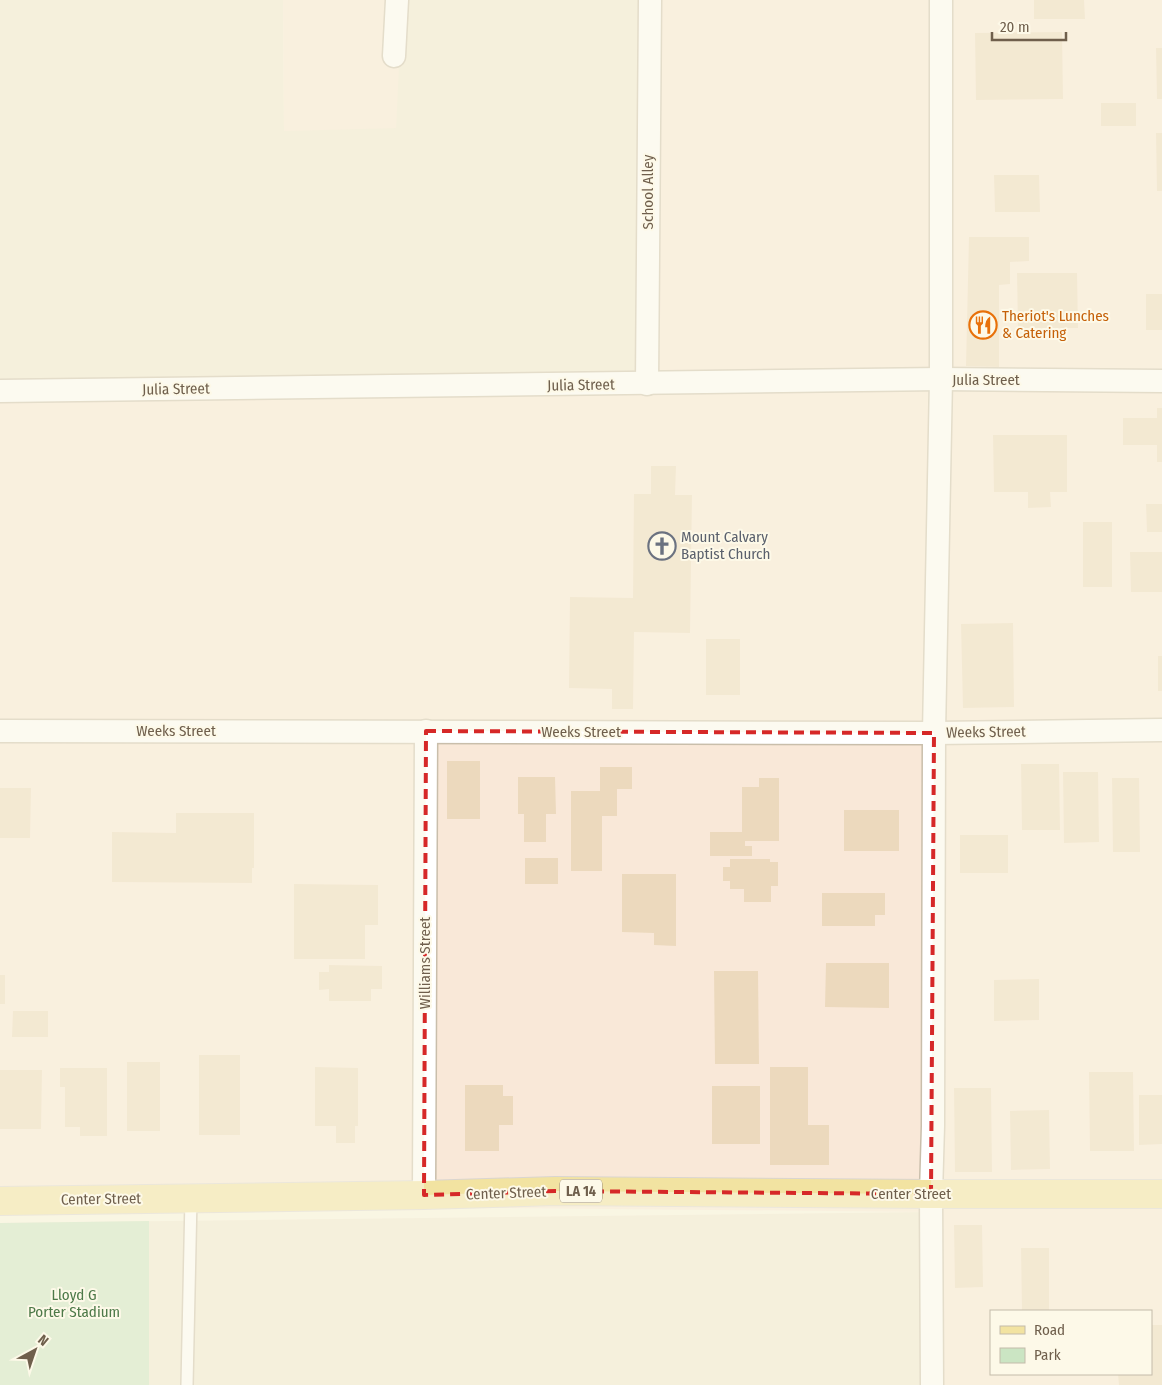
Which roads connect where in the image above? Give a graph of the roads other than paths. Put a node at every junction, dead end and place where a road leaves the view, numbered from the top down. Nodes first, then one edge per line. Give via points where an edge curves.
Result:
1 (397, 0) edge
2 (650, 0) edge
3 (941, 0) edge
4 (394, 56) dead end
5 (941, 379) junction
6 (1162, 381) edge
7 (647, 384) junction
8 (0, 391) edge
9 (1162, 730) edge
10 (0, 731) edge
11 (426, 731) junction
12 (934, 733) junction
13 (931, 1194) junction
14 (1162, 1194) edge
15 (424, 1195) junction
16 (191, 1198) junction
17 (0, 1201) edge
18 (187, 1385) edge
19 (932, 1385) edge

1 - 4 street
2 - 7 street, School Alley
3 - 5 street
5 - 6 street, Julia Street
5 - 7 street, Julia Street
5 - 12 street
7 - 8 street, Julia Street
9 - 12 street, Weeks Street
10 - 11 street, Weeks Street
11 - 12 street, Weeks Street
11 - 15 street, Williams Street
12 - 13 street
13 - 14 main road, Center Street / LA 14
13 - 15 main road, Center Street / LA 14 via 554,1191
13 - 19 street
15 - 16 main road, Center Street / LA 14
16 - 17 main road, Center Street / LA 14
16 - 18 lane

